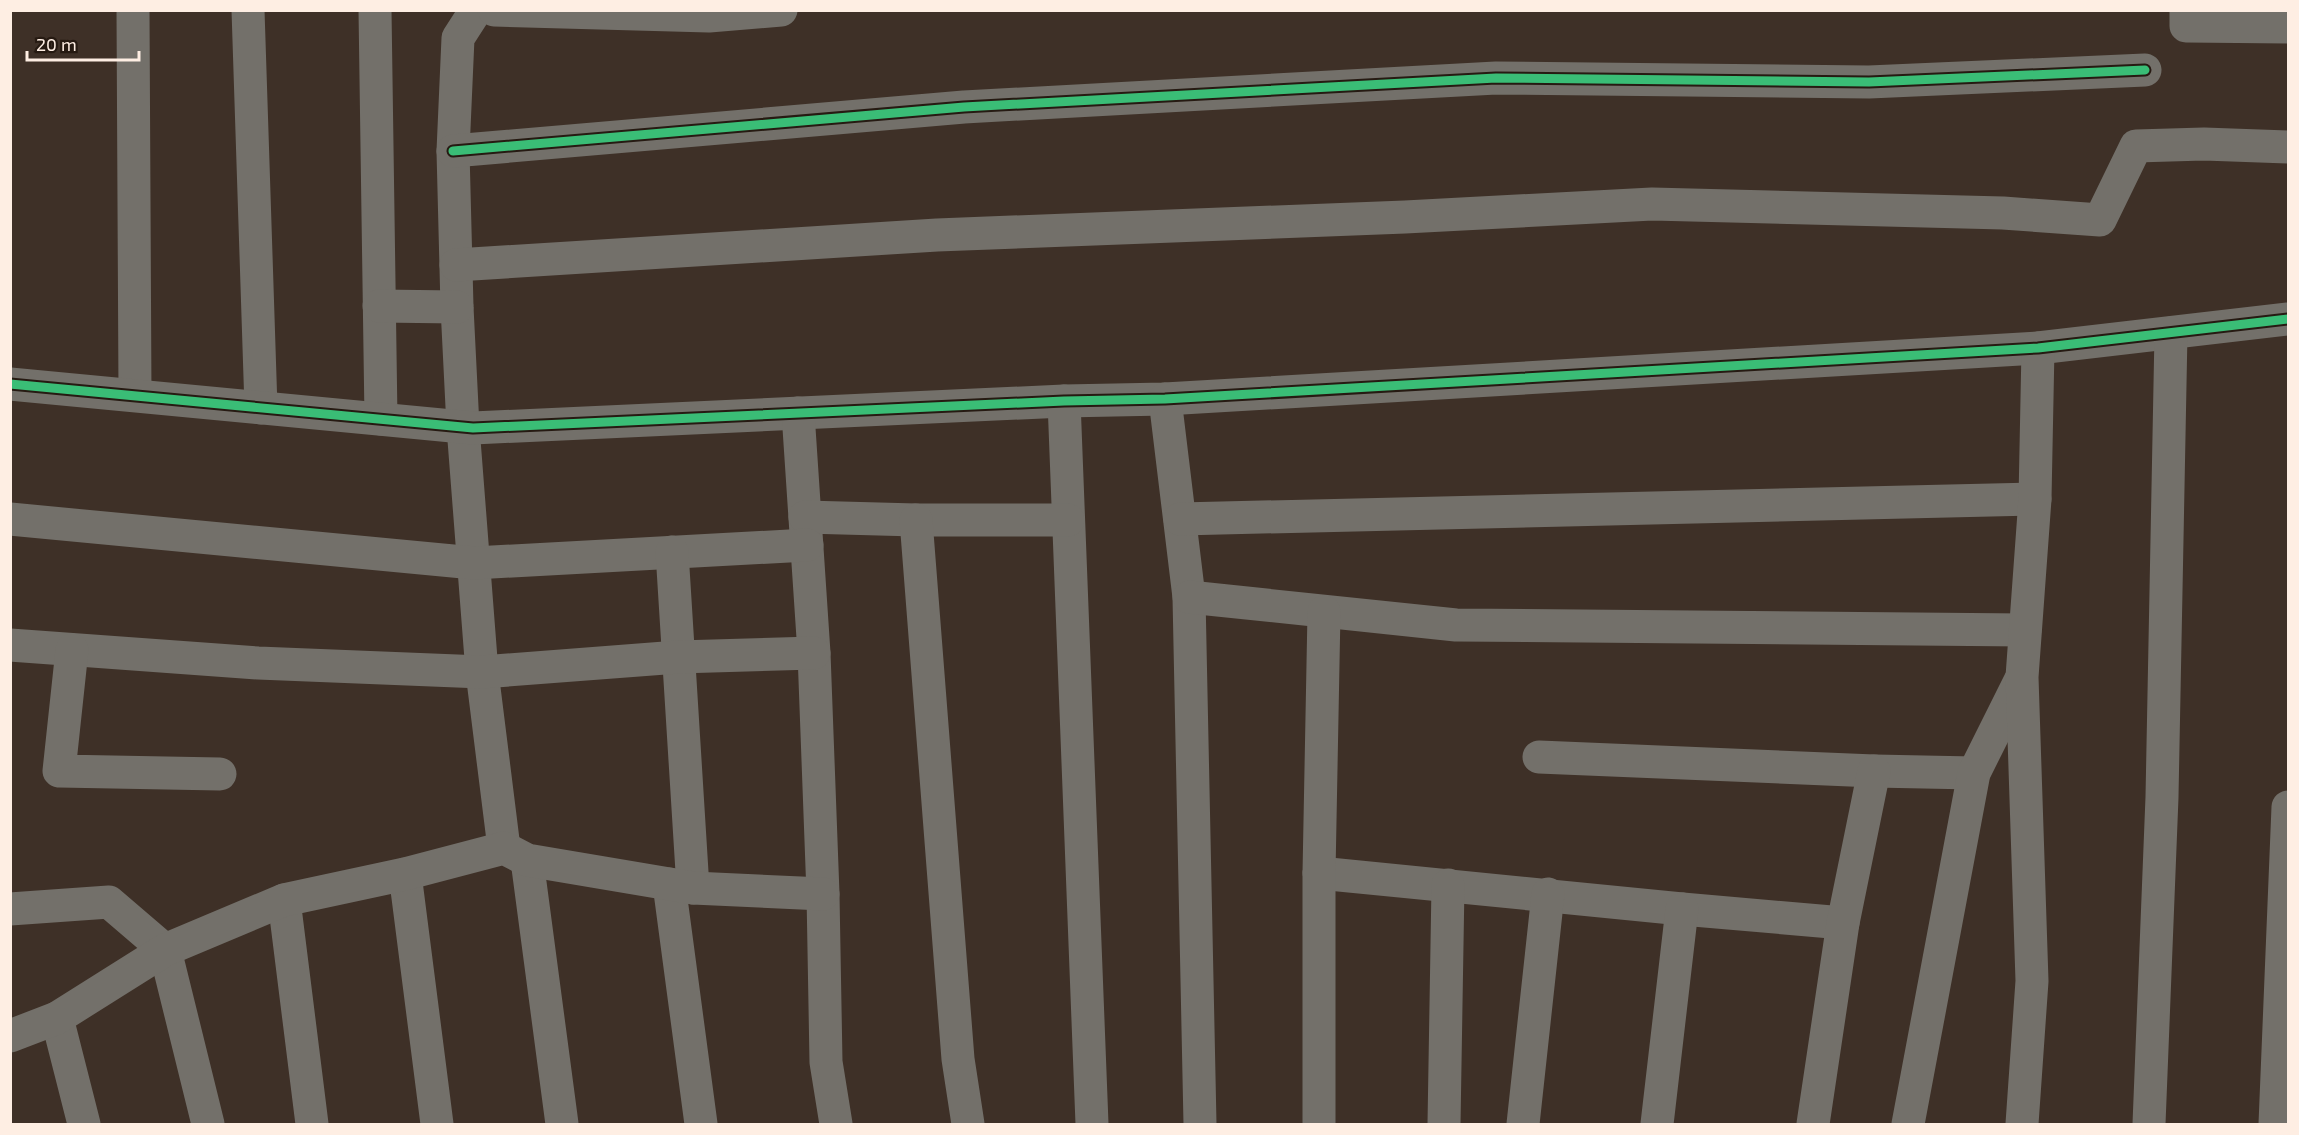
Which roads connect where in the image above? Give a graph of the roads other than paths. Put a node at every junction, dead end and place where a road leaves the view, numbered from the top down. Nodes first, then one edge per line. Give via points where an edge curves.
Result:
1 (133, 10) edge
2 (248, 10) edge
3 (375, 10) edge
4 (476, 10) edge
5 (494, 10) edge
6 (781, 10) edge
7 (2186, 10) edge
8 (618, 13) edge
9 (2289, 27) edge
10 (2145, 70) dead end
11 (2289, 147) edge
12 (453, 151) junction
13 (456, 265) junction
14 (379, 306) junction
15 (457, 307) junction
16 (2289, 319) edge
17 (2171, 333) junction
18 (2038, 348) junction
19 (10, 384) edge
20 (135, 395) junction
21 (1165, 399) junction
22 (1064, 401) junction
23 (261, 408) junction
24 (798, 413) junction
25 (381, 419) junction
26 (463, 427) junction
27 (2035, 499) junction
28 (10, 519) edge
29 (1180, 519) junction
30 (916, 520) junction
31 (1068, 520) junction
32 (806, 531) junction
33 (672, 552) junction
34 (474, 563) junction
35 (1189, 597) junction
36 (1324, 612) junction
37 (2025, 630) junction
38 (10, 645) edge
39 (72, 650) junction
40 (814, 653) junction
41 (678, 657) junction
42 (482, 672) junction
43 (2022, 677) junction
44 (1539, 757) dead end
45 (1874, 771) junction
46 (1974, 773) junction
47 (220, 774) dead end
48 (2289, 807) edge
49 (515, 854) junction
50 (1318, 873) junction
51 (405, 874) junction
52 (1448, 885) junction
53 (681, 886) junction
54 (823, 894) junction
55 (1548, 894) junction
56 (284, 900) junction
57 (10, 909) edge
58 (1682, 909) junction
59 (1843, 923) junction
60 (165, 950) junction
61 (57, 1018) junction
62 (10, 1036) edge
63 (84, 1125) edge
64 (208, 1125) edge
65 (312, 1125) edge
66 (437, 1125) edge
67 (562, 1125) edge
68 (701, 1125) edge
69 (836, 1125) edge
70 (968, 1125) edge
71 (1092, 1125) edge
72 (1200, 1125) edge
73 (1319, 1125) edge
74 (1444, 1125) edge
75 (1523, 1125) edge
76 (1657, 1125) edge
77 (1813, 1125) edge
78 (1908, 1125) edge
79 (2022, 1125) edge
80 (2149, 1125) edge
81 (2275, 1125) edge

1 - 20 street
2 - 23 street
3 - 14 street
4 - 12 street via 458,38
5 - 8 street
6 - 8 street via 709,16
7 - 9 street via 2186,26
10 - 12 street via 1869,82 1496,78 964,107
11 - 13 street via 2136,146 2100,220 2003,213 1652,204 937,235
12 - 13 street
13 - 15 street
14 - 15 street
14 - 25 street
15 - 26 street
16 - 17 street
17 - 18 street
17 - 80 street via 2162,797
18 - 21 street
18 - 27 street
19 - 20 street
20 - 23 street
21 - 22 street
21 - 29 street
22 - 24 street
22 - 31 street
23 - 25 street
24 - 26 street
24 - 32 street
25 - 26 street
26 - 34 street
27 - 29 street
27 - 37 street
28 - 34 street
29 - 35 street
30 - 31 street
30 - 32 street
30 - 70 street via 958,1059
31 - 71 street
32 - 33 street
32 - 40 street
33 - 34 street
33 - 41 street
34 - 42 street
35 - 36 street
35 - 72 street
36 - 37 street via 1456,625
36 - 50 street
37 - 43 street
38 - 39 street
39 - 42 street via 258,663
39 - 47 street via 58,771
40 - 41 street
40 - 54 street
41 - 42 street
41 - 53 street
42 - 49 street
43 - 46 street
43 - 79 street via 2032,981
44 - 45 street
45 - 46 street
45 - 59 street
46 - 78 street
48 - 81 street
49 - 51 street
49 - 53 street
49 - 67 street
50 - 52 street
50 - 73 street
51 - 56 street
51 - 66 street
52 - 55 street
52 - 74 street
53 - 54 street
53 - 68 street
54 - 69 street via 826,1062
55 - 58 street
55 - 75 street
56 - 60 street
56 - 65 street
57 - 60 street via 109,902
58 - 59 street
58 - 76 street
59 - 77 street
60 - 61 street
60 - 64 street
61 - 62 street
61 - 63 street

